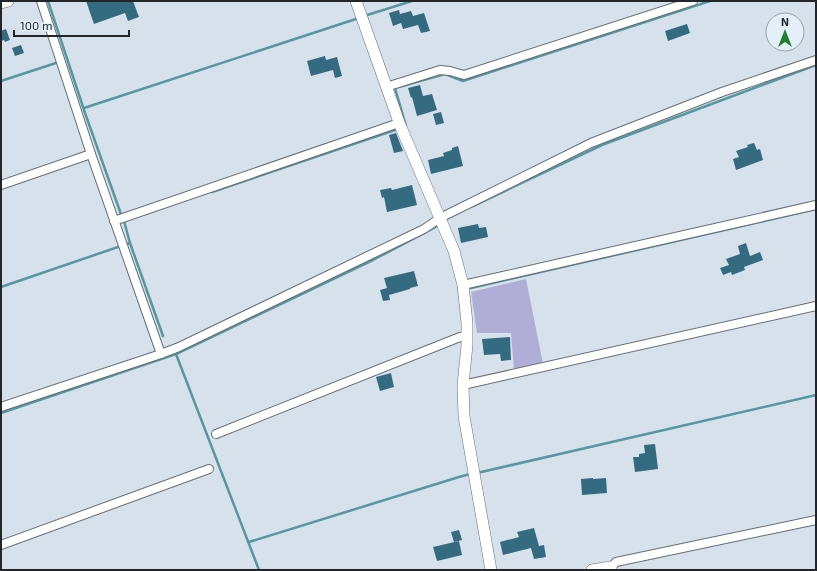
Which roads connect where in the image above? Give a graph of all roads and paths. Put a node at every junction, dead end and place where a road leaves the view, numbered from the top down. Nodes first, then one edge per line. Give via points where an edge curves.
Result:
1 (8, 1) edge
2 (41, 1) edge
3 (356, 1) edge
4 (693, 1) edge
5 (1, 3) edge
6 (816, 60) edge
7 (386, 87) junction
8 (401, 126) junction
9 (91, 154) junction
10 (1, 185) edge
11 (816, 205) edge
12 (120, 219) junction
13 (441, 221) junction
14 (462, 285) junction
15 (816, 306) edge
16 (467, 336) junction
17 (161, 354) junction
18 (463, 386) junction
19 (1, 407) edge
20 (216, 434) dead end
21 (209, 469) dead end
22 (816, 520) edge
23 (1, 545) edge
24 (611, 568) edge
25 (491, 570) edge
26 (592, 570) edge

1 - 5 street
2 - 9 street
3 - 7 street
4 - 7 street via 464,75 440,70
6 - 13 street via 590,142
7 - 8 street
8 - 12 street
8 - 13 street
9 - 10 street
9 - 12 street
11 - 14 street
12 - 17 street
13 - 14 street via 454,251
13 - 17 street
14 - 16 street via 468,323
15 - 18 street
16 - 18 street
16 - 20 street
17 - 19 street
18 - 25 street via 464,416
21 - 23 street
22 - 24 street via 616,562
24 - 26 street

